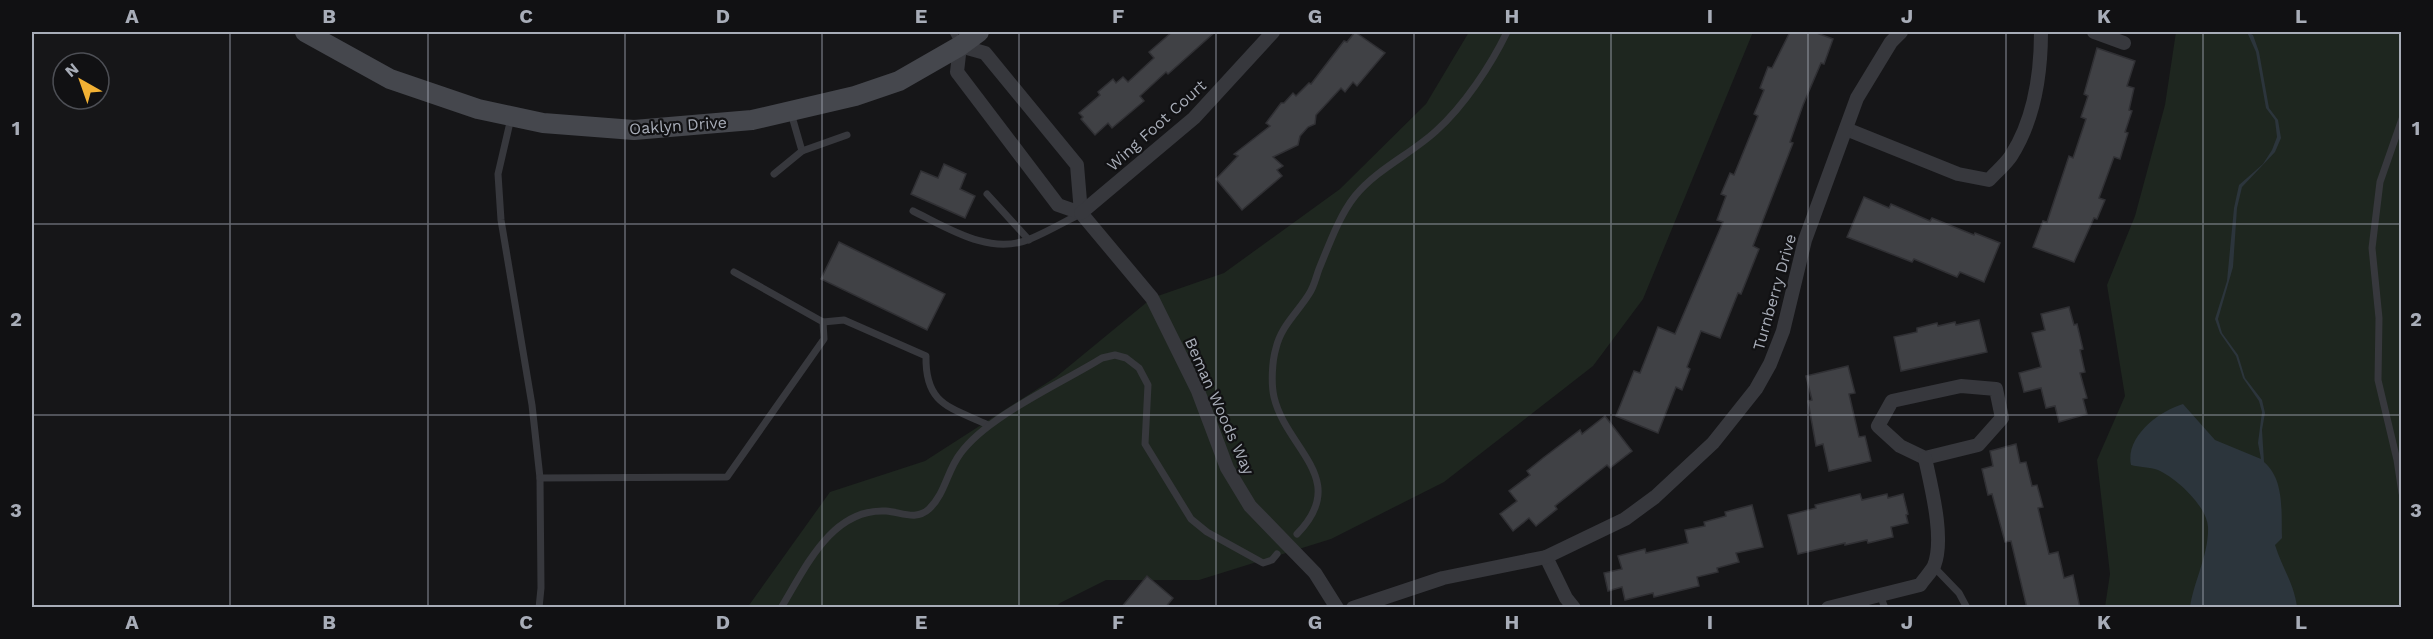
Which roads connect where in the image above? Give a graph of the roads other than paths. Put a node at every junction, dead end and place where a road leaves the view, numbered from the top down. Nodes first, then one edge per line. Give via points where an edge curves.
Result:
1 (305, 32) edge
2 (979, 32) edge
3 (1273, 32) edge
4 (1507, 32) edge
5 (1901, 32) edge
6 (2041, 32) edge
7 (2094, 32) edge
8 (956, 39) edge
9 (2124, 43) dead end
10 (790, 112) junction
11 (511, 116) junction
12 (2402, 119) edge
13 (1846, 129) junction
14 (848, 135) dead end
15 (802, 151) junction
16 (774, 174) dead end
17 (987, 194) dead end
18 (913, 211) dead end
19 (1081, 213) junction
20 (1029, 240) junction
21 (734, 272) dead end
22 (823, 322) junction
23 (988, 426) junction
24 (1925, 458) junction
25 (540, 478) junction
26 (2402, 493) edge
27 (1297, 534) dead end
28 (1277, 554) dead end
29 (1546, 557) junction
30 (1933, 566) junction
31 (1882, 601) edge
32 (539, 608) edge
33 (781, 608) edge
34 (1337, 608) edge
35 (1353, 608) edge
36 (1574, 608) edge
37 (1828, 608) edge
38 (1967, 608) edge

1 - 11 street, Oaklyn Drive via 390,79 477,109
2 - 8 street, Oaklyn Drive
3 - 19 street, Wing Foot Court via 1194,118
4 - 27 lane via 1490,62 1437,130 1370,180 1354,197 1341,218 1310,293 1284,329 1276,348 1274,397 1318,482 1314,512
5 - 13 street, Turnberry Drive via 1857,98
6 - 13 street via 2041,61 2028,122 2010,157 1989,180 1958,174
7 - 9 street
8 - 10 street, Oaklyn Drive via 899,81
8 - 19 street, Beman Woods Way via 957,72 1058,205
8 - 19 street via 985,53 1077,165
10 - 11 street, Oaklyn Drive via 752,120 634,130 543,123
10 - 15 lane
11 - 25 lane via 498,174 501,220 532,405
12 - 26 lane via 2380,182 2372,248 2379,318 2378,380
13 - 29 street, Turnberry Drive via 1805,240 1783,331 1756,389 1713,443 1655,497 1625,519
14 - 15 lane
15 - 16 lane
17 - 20 lane
18 - 20 lane via 970,239 1000,245
19 - 20 lane
19 - 34 street, Beman Woods Way via 1152,298 1198,391 1227,468 1250,506 1315,573
21 - 22 lane
22 - 23 lane via 844,320 926,356 925,374 940,402
22 - 25 lane via 824,339 727,477
23 - 28 lane via 1102,358 1115,354 1126,358 1139,368 1148,385 1145,444 1191,519 1263,563
23 - 33 lane via 959,454 940,495 928,510 917,516 877,512 832,531
24 - 24 street via 1978,445 2002,418 1996,389 1961,386 1892,401 1878,426 1900,446
24 - 30 street via 1936,516 1937,552
25 - 32 lane
29 - 35 street, Turnberry Drive via 1443,578
29 - 36 street
30 - 31 street via 1920,585
30 - 38 lane via 1959,593
31 - 37 street

